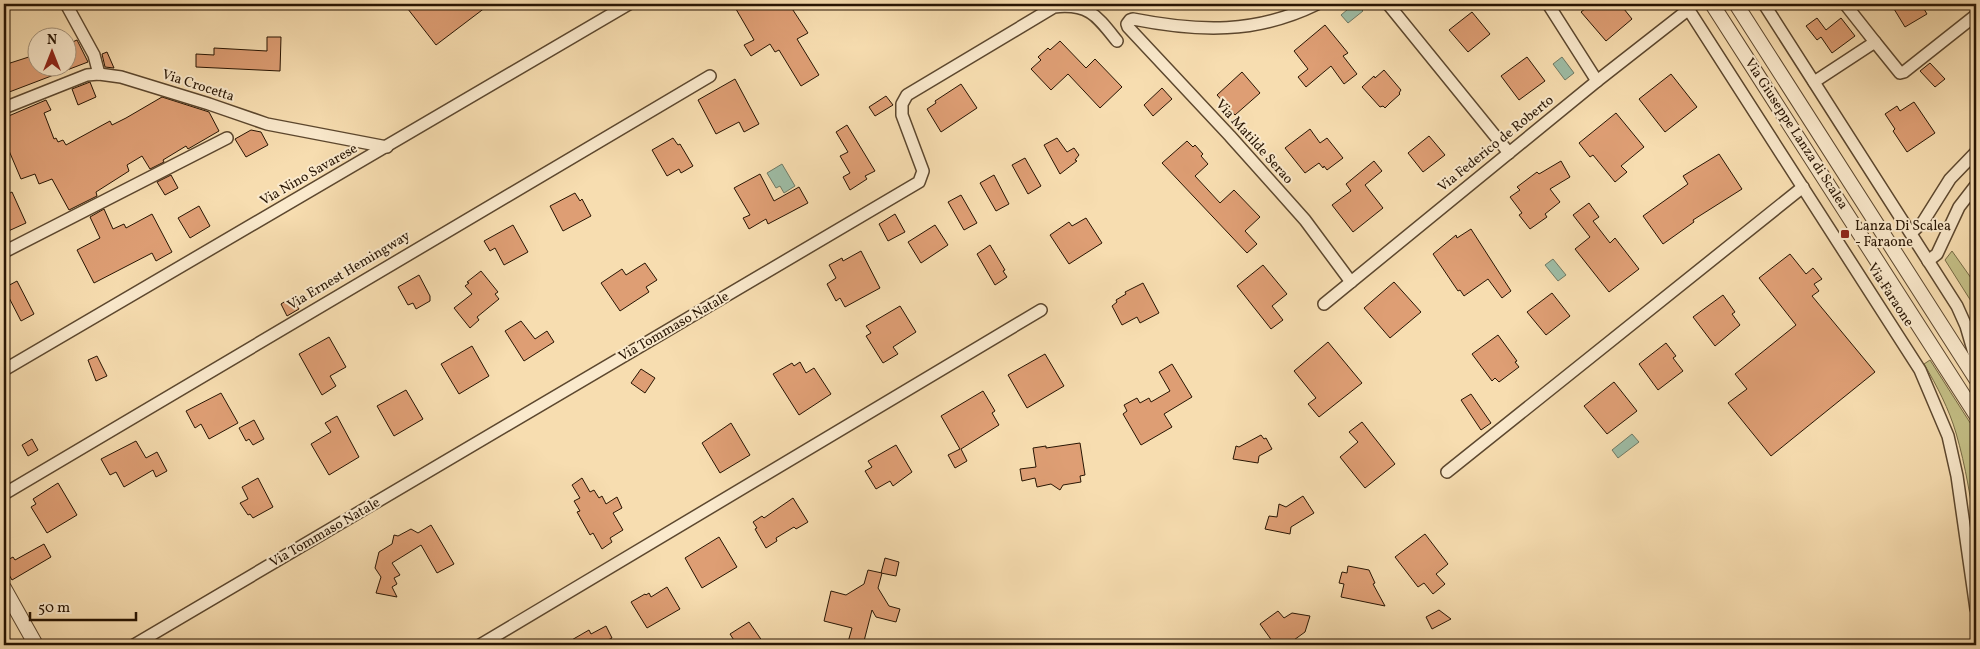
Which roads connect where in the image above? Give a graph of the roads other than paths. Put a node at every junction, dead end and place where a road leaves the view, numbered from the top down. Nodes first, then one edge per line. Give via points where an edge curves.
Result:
1 (66, 4) edge
2 (629, 4) edge
3 (1317, 4) edge
4 (1388, 4) edge
5 (1548, 4) edge
6 (1712, 4) edge
7 (1736, 4) edge
8 (1764, 4) edge
9 (1845, 4) edge
10 (1687, 7) edge
11 (1976, 15) edge
12 (1117, 41) dead end
13 (1875, 42) junction
14 (99, 74) junction
15 (710, 76) dead end
16 (1597, 81) junction
17 (1814, 82) junction
18 (4, 108) edge
19 (227, 138) dead end
20 (387, 147) junction
21 (1976, 152) edge
22 (1509, 153) junction
23 (1976, 185) edge
24 (1803, 187) junction
25 (1910, 233) junction
26 (4, 252) edge
27 (1928, 261) junction
28 (1351, 282) junction
29 (1324, 304) dead end
30 (1041, 310) dead end
31 (1976, 360) edge
32 (4, 370) edge
33 (1976, 379) edge
34 (1976, 415) edge
35 (1447, 472) dead end
36 (4, 494) edge
37 (4, 588) edge
38 (1976, 609) edge
39 (36, 645) edge
40 (134, 645) edge
41 (480, 645) edge

1 - 14 street via 94,55
2 - 20 street, Via Nino Savarese
3 - 28 street, Via Matilde Serao via 1270,21 1236,28 1209,29 1133,19 1128,22 1128,28 1305,220
4 - 22 street
5 - 16 street
6 - 34 street, Via Giuseppe Lanza di Scalea
7 - 33 street, Via Giuseppe Lanza di Scalea
8 - 17 street
9 - 13 street
10 - 16 street, Via Federico de Roberto
10 - 24 street, Via Faraone
11 - 13 street via 1904,72 1900,73
12 - 40 street, Via Tommaso Natale via 1097,16 1074,7 1054,7 907,94 902,104 902,115 923,171 919,182
13 - 17 street
14 - 18 street, Via Crocetta via 87,75
14 - 20 street, Via Crocetta via 122,77 267,124
15 - 36 street, Via Ernest Hemingway
16 - 22 street, Via Federico de Roberto
17 - 25 street
19 - 26 street
20 - 32 street, Via Nino Savarese
21 - 25 street via 1950,179 1923,222
22 - 28 street, Via Federico de Roberto
23 - 27 street via 1960,207 1937,254
24 - 35 street
24 - 38 street, Via Faraone via 1920,370 1937,408 1948,436 1957,476
25 - 27 street
27 - 31 street via 1957,306
28 - 29 street, Via Federico de Roberto
30 - 41 street
37 - 39 street

